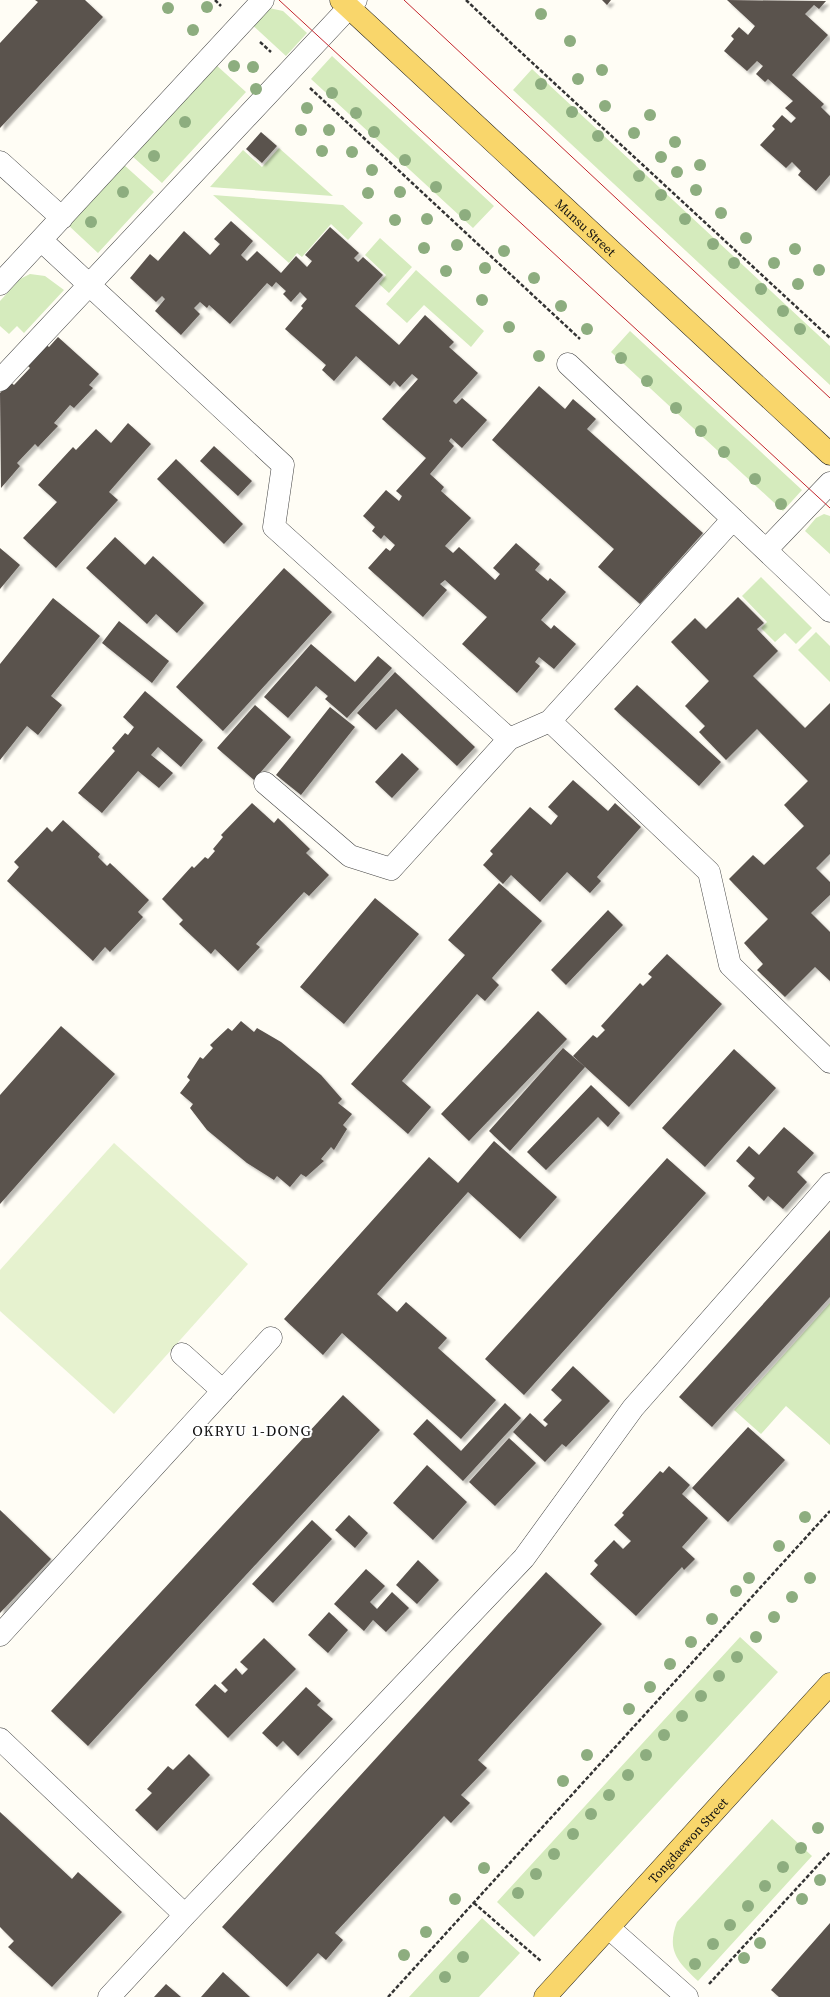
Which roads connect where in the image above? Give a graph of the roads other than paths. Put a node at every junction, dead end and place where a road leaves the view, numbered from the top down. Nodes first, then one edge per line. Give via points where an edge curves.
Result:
1 (263, 0) edge
2 (348, 2) edge
3 (0, 162) edge
4 (62, 218) junction
5 (41, 240) junction
6 (0, 284) edge
7 (89, 284) junction
8 (568, 364) dead end
9 (0, 380) edge
10 (830, 454) edge
11 (830, 483) edge
12 (734, 519) junction
13 (766, 550) junction
14 (830, 610) edge
15 (550, 721) junction
16 (509, 739) junction
17 (265, 783) dead end
18 (830, 1062) edge
19 (830, 1184) edge
20 (272, 1338) dead end
21 (182, 1354) dead end
22 (223, 1391) junction
23 (0, 1634) edge
24 (830, 1684) edge
25 (0, 1739) edge
26 (185, 1915) junction
27 (609, 1928) junction
28 (109, 1997) edge
29 (545, 1997) edge
30 (687, 1997) edge

1 - 4 street
2 - 7 street via 290,70
2 - 10 main road, Munsu Street
3 - 4 street
4 - 5 street
5 - 6 street
5 - 7 street
7 - 9 street
7 - 16 street via 283,465 274,526
8 - 12 street
11 - 13 street
12 - 13 street
12 - 15 street
13 - 14 street
15 - 16 street
15 - 18 street via 709,872 730,965
16 - 17 street via 391,869 350,856
19 - 26 street via 633,1408 524,1558
20 - 22 street
21 - 22 street
22 - 23 street
24 - 27 main road, Tongdaewon Street
25 - 26 street
26 - 28 street
27 - 29 main road, Tongdaewon Street
27 - 30 street

